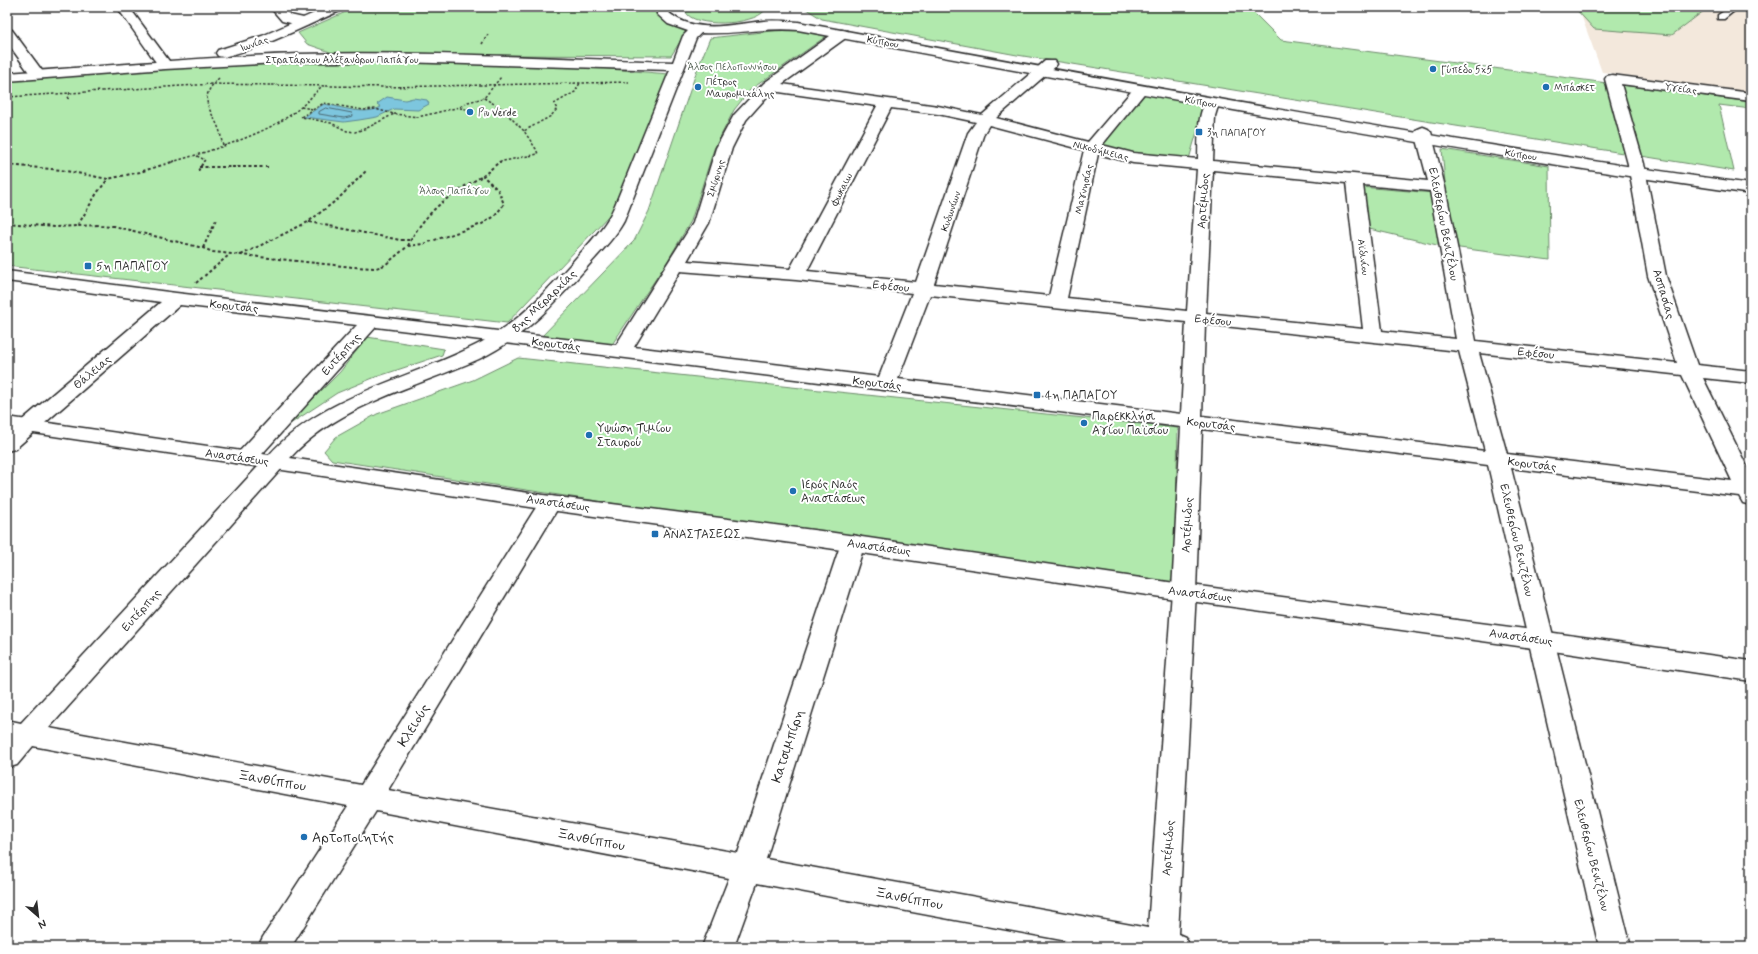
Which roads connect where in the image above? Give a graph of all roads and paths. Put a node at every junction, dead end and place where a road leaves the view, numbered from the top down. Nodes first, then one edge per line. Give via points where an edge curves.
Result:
1 (123, 7) edge
2 (276, 7) edge
3 (338, 7) edge
4 (663, 7) edge
5 (1735, 7) edge
6 (792, 12) dead end
7 (1721, 17) dead end
8 (304, 22) junction
9 (698, 29) junction
10 (7, 33) edge
11 (842, 34) junction
12 (278, 35) junction
13 (298, 58) junction
14 (165, 65) junction
15 (1046, 67) junction
16 (675, 74) junction
17 (38, 75) junction
18 (7, 77) edge
19 (1612, 79) joint
20 (580, 83) junction
21 (213, 84) junction
22 (494, 86) junction
23 (769, 86) junction
24 (321, 87) junction
25 (1140, 90) junction
26 (71, 92) junction
27 (7, 97) edge
28 (1751, 97) edge
29 (484, 98) junction
30 (1216, 98) junction
31 (68, 99) dead end
32 (886, 103) junction
33 (301, 107) junction
34 (460, 107) junction
35 (466, 109) dead end
36 (313, 110) junction
37 (394, 114) junction
38 (985, 120) junction
39 (524, 132) junction
40 (1425, 135) junction
41 (223, 145) junction
42 (1092, 147) junction
43 (196, 155) junction
44 (7, 165) edge
45 (1206, 166) junction
46 (200, 167) junction
47 (270, 167) dead end
48 (1636, 169) junction
49 (367, 170) dead end
50 (198, 171) dead end
51 (483, 176) junction
52 (108, 179) junction
53 (1354, 179) junction
54 (1751, 180) edge
55 (1437, 187) junction
56 (1751, 189) edge
57 (216, 220) dead end
58 (308, 222) junction
59 (7, 223) edge
60 (78, 226) junction
61 (410, 240) junction
62 (408, 246) junction
63 (203, 248) junction
64 (229, 254) junction
65 (240, 255) junction
66 (295, 258) dead end
67 (291, 260) junction
68 (676, 265) junction
69 (796, 275) junction
70 (7, 276) edge
71 (194, 284) dead end
72 (923, 289) junction
73 (176, 299) junction
74 (1057, 303) junction
75 (1196, 318) junction
76 (371, 321) junction
77 (1373, 336) junction
78 (505, 337) junction
79 (1468, 346) junction
80 (621, 352) junction
81 (1689, 370) junction
82 (1751, 377) edge
83 (886, 384) junction
84 (1192, 422) junction
85 (18, 425) edge
86 (7, 444) edge
87 (246, 458) junction
88 (1498, 460) junction
89 (275, 462) junction
90 (1749, 494) edge
91 (550, 503) junction
92 (853, 543) junction
93 (1184, 591) junction
94 (1540, 640) junction
95 (1751, 671) edge
96 (18, 732) edge
97 (7, 757) edge
98 (369, 797) junction
99 (748, 868) junction
100 (1166, 946) edge
101 (274, 947) edge
102 (718, 947) edge
103 (1614, 947) edge

1 - 14 street
2 - 8 street via 286,18
3 - 8 street, Ιωνίας
4 - 9 street, Κύπρου via 663,14 672,21
5 - 7 lane
6 - 15 street, Κύπρου via 813,20
8 - 12 street, Ιωνίας
9 - 11 street, Κύπρου via 730,29 776,24
9 - 16 street, 8ης Μεραρχίας via 690,36
10 - 17 street
11 - 15 street, Κύπρου
11 - 23 street, Σμύρνης
12 - 13 street via 279,45 285,52
12 - 14 street, Ιωνίας via 241,48
13 - 14 street, Στρατάρχου Αλέξανδρου Παπάγου
13 - 16 street, Στρατάρχου Αλέξανδρου Παπάγου via 401,58
14 - 17 street, Στρατάρχου Αλέξανδρου Παπάγου
15 - 25 street, Κύπρου
15 - 30 street, Κύπρου
15 - 38 street, Κυδωνίων
16 - 20 path
16 - 78 street, 8ης Μεραρχίας via 616,222 563,284
17 - 18 street, Στρατάρχου Αλέξανδρου Παπάγου
19 - 28 street, Υγείας
19 - 48 street, Ασπασίας
20 - 22 path
20 - 39 path via 575,92 554,104 557,109 551,116
21 - 24 path
21 - 26 path
21 - 41 path via 207,93 207,108 218,128
22 - 24 path
22 - 29 path
23 - 32 street, Νικοδήμειας
23 - 68 street, Σμύρνης via 739,118 724,148 701,223
24 - 33 path
25 - 30 street, Κύπρου
25 - 42 street, Μαγνησίας
26 - 27 path
26 - 31 path
29 - 34 path
29 - 39 path via 501,108
30 - 40 street, Κύπρου
30 - 45 street, Αρτέμιδος via 1208,116
32 - 38 street, Νικοδήμειας
32 - 69 street, Φωκαιω
33 - 36 path
33 - 41 path via 280,121 245,138
34 - 35 path
34 - 37 path via 418,117
36 - 37 path via 324,103 363,110 377,109
36 - 37 path via 301,117 341,126 347,132 367,128
38 - 42 street, Νικοδήμειας
38 - 72 street, Κυδωνίων via 976,133
39 - 51 path via 538,150 538,154 499,162
40 - 48 street, Κύπρου
40 - 55 street, Ελευθερίου Βενιζέλου
41 - 43 path
42 - 45 street, Νικοδήμειας via 1133,158
42 - 74 street, Μαγνησίας
43 - 46 path via 205,160
43 - 52 path
44 - 52 path via 61,170
45 - 53 street, Νικοδήμειας
45 - 75 street, Αρτέμιδος
46 - 47 path
46 - 50 path
48 - 54 street, Κύπρου
48 - 56 street, Κύπρου
48 - 81 street, Ασπασίας via 1657,276
49 - 58 path via 338,199
51 - 61 path via 439,206 413,233
51 - 62 path via 498,190 504,204 495,216 482,224 423,244
52 - 60 path
53 - 55 street, Νικοδήμειας
53 - 77 street, Αϊδινίου
55 - 79 street, Ελευθερίου Βενιζέλου
57 - 63 path
58 - 61 path
58 - 65 path
59 - 60 path via 54,227
60 - 63 path via 114,225
61 - 62 path
62 - 67 path via 385,265 376,268
63 - 64 path
64 - 65 path
64 - 71 path
65 - 67 path
66 - 67 path
68 - 69 street, Εφέσου
68 - 80 street, Σμύρνης
69 - 72 street, Εφέσου
70 - 73 street, Κορυτσάς
72 - 74 street, Εφέσου
72 - 83 street, Κυδωνίων
73 - 76 street, Κορυτσάς
73 - 85 street, Θάλειας
74 - 75 street, Εφέσου
75 - 77 street, Εφέσου
75 - 84 street, Αρτέμιδος
76 - 78 street, Κορυτσάς
76 - 87 street, Ευτέρπης
77 - 79 street, Εφέσου
78 - 80 street, Κορυτσάς
78 - 89 street, 8ης Μεραρχίας via 474,354 373,395 331,416 298,439
79 - 81 street, Εφέσου
79 - 88 street, Ελευθερίου Βενιζέλου
80 - 83 street, Κορυτσάς
81 - 82 street, Εφέσου
81 - 90 street, Ασπασίας
83 - 84 street, Κορυτσάς
84 - 88 street, Κορυτσάς
84 - 93 street, Αρτέμιδος
85 - 86 street, Θάλειας
85 - 87 street, Αναστάσεως
87 - 89 street, Αναστάσεως
88 - 90 street, Κορυτσάς
88 - 94 street, Ελευθερίου Βενιζέλου
89 - 91 street, Αναστάσεως
89 - 96 street, Ευτέρπης
91 - 92 street, Αναστάσεως
91 - 98 street, Κλειούς
92 - 93 street, Αναστάσεως
92 - 99 street, Κατσιμπίρη
93 - 94 street, Αναστάσεως
93 - 100 street, Αρτέμιδος
94 - 95 street, Αναστάσεως
94 - 103 street, Ελευθερίου Βενιζέλου
96 - 97 street, Ευτέρπης
96 - 98 street, Ξανθίππου
98 - 99 street, Ξανθίππου
98 - 101 street, Κλειούς
99 - 100 street, Ξανθίππου
99 - 102 street, Κατσιμπίρη

